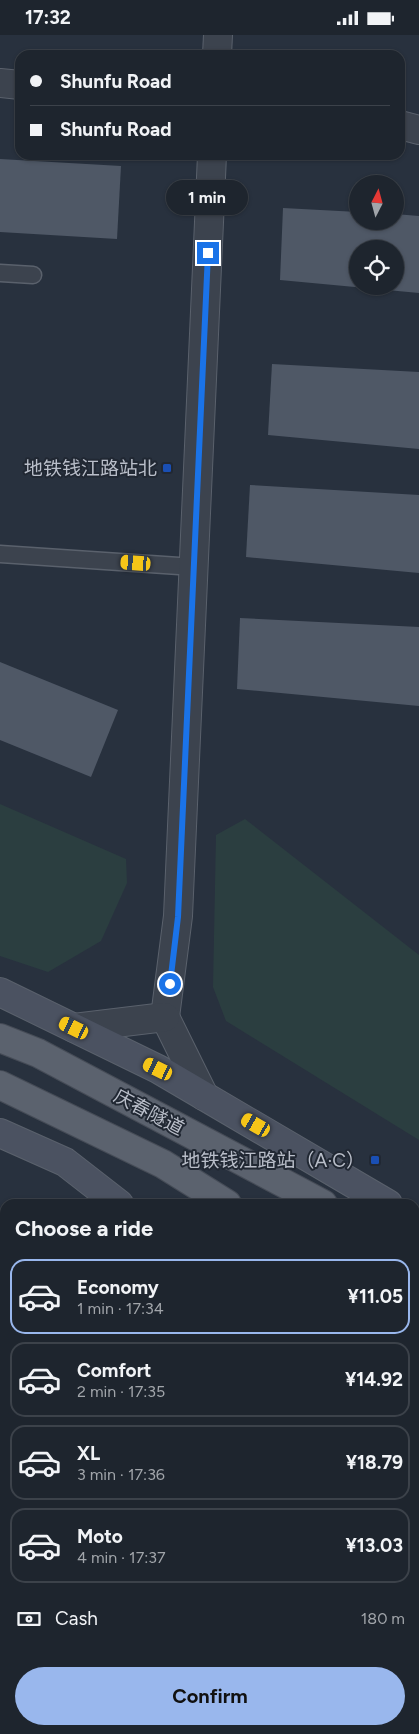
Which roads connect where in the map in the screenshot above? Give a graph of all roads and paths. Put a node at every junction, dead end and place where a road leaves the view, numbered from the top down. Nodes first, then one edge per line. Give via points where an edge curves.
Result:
1 (218, 35) edge
2 (217, 50) edge
3 (0, 83) edge
4 (15, 84) edge
5 (405, 126) edge
6 (419, 130) edge
7 (212, 160) edge
8 (0, 273) edge
9 (33, 275) dead end
10 (0, 554) edge
11 (194, 567) junction
12 (0, 992) edge
13 (166, 1017) junction
14 (74, 1028) junction
15 (0, 1038) edge
16 (0, 1085) edge
17 (204, 1095) junction
18 (0, 1133) edge
19 (112, 1199) edge
20 (218, 1199) edge
21 (314, 1199) edge
22 (380, 1199) edge

1 - 2 street
3 - 4 street
5 - 6 street
7 - 11 street
8 - 9 lane
10 - 11 lane
11 - 13 street via 178,917
12 - 14 main road
13 - 14 street
13 - 17 street
14 - 17 main road
15 - 21 main road, 庆春隧道 via 38,1053
16 - 20 main road via 163,1164
17 - 22 main road
18 - 19 main road via 65,1162

